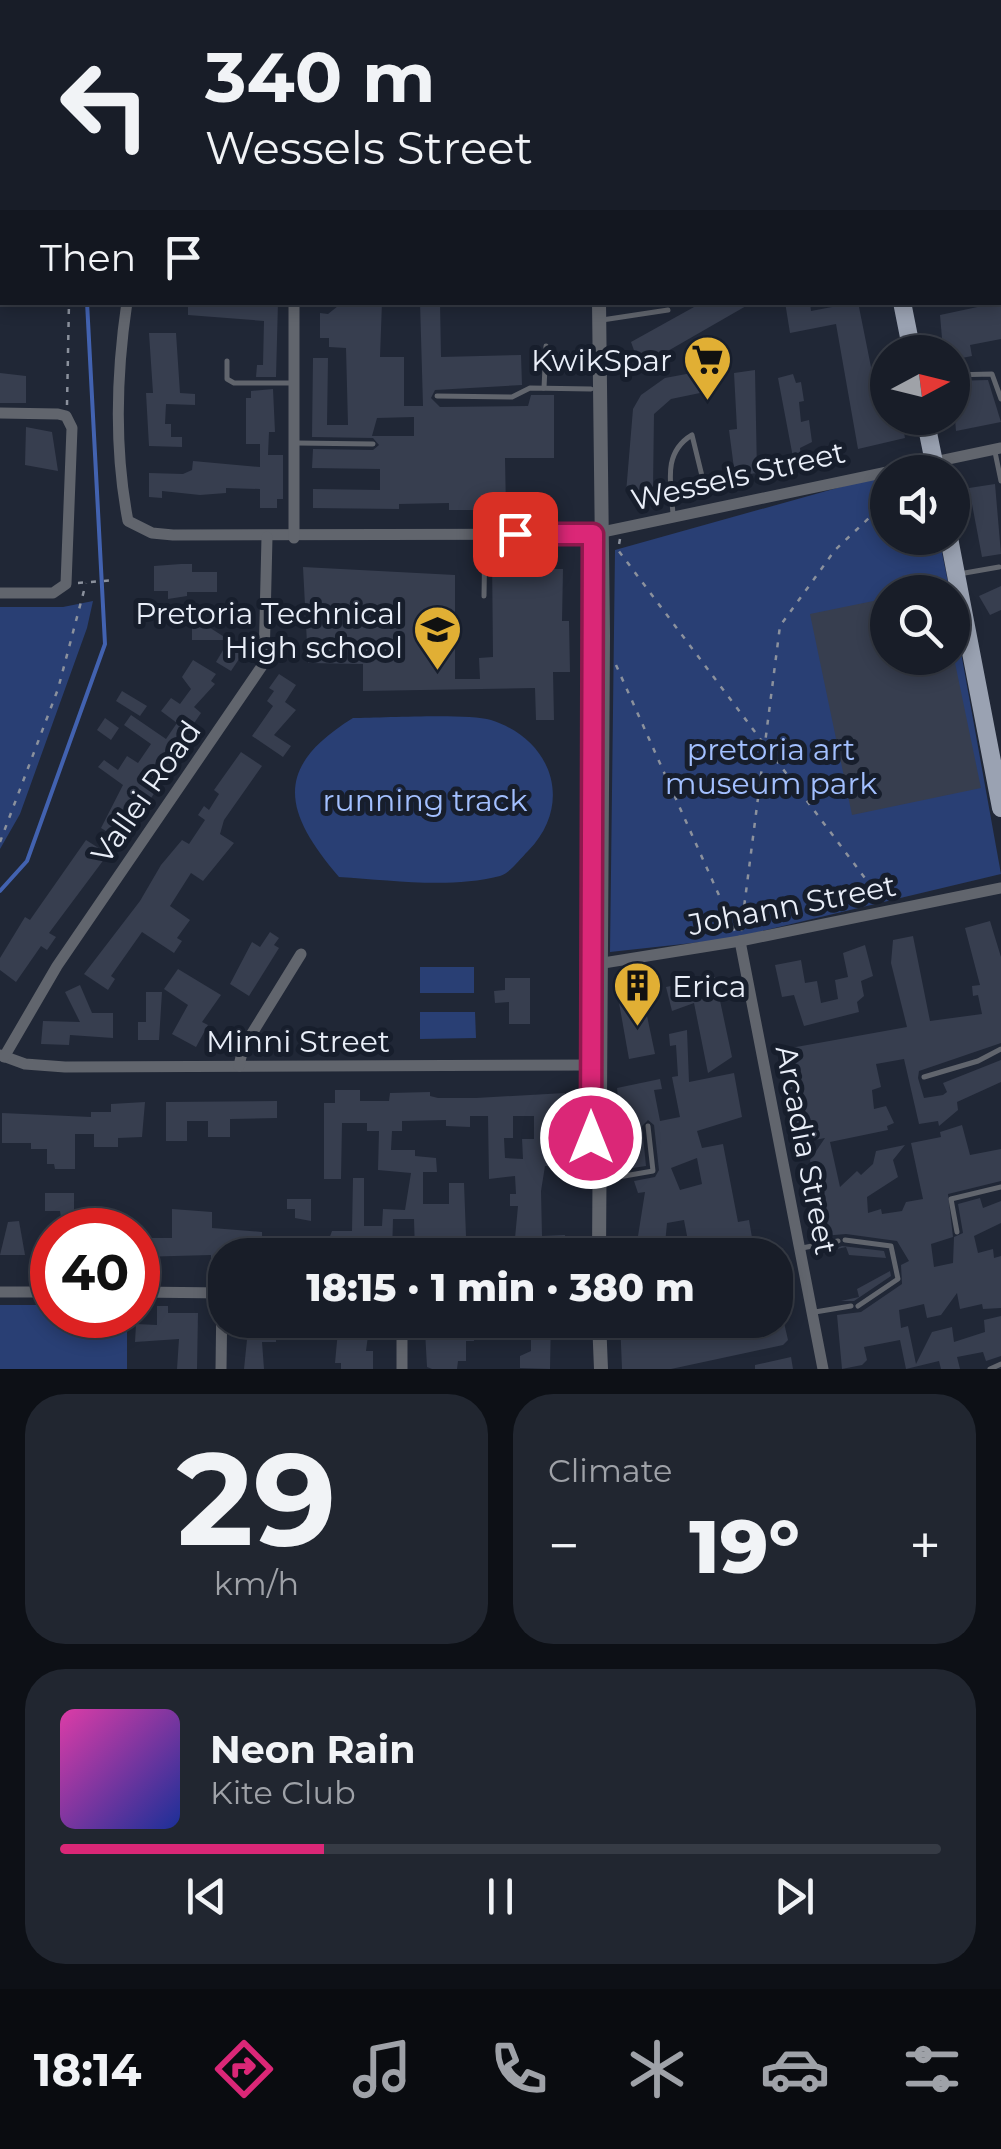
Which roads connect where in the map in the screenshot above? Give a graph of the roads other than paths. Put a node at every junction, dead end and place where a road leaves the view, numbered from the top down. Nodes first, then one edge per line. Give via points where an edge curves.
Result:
1 (126, 305) edge
2 (294, 305) edge
3 (591, 305) edge
4 (599, 305) edge
5 (903, 305) edge
6 (668, 310) dead end
7 (599, 320) junction
8 (909, 335) edge
9 (546, 346) dead end
10 (226, 360) dead end
11 (970, 375) edge
12 (294, 383) junction
13 (544, 388) junction
14 (592, 389) junction
15 (437, 396) dead end
16 (1001, 399) edge
17 (0, 413) edge
18 (294, 443) junction
19 (373, 444) dead end
20 (998, 449) edge
21 (970, 457) edge
22 (870, 479) edge
23 (703, 480) dead end
24 (1001, 481) edge
25 (673, 517) junction
26 (598, 533) junction
27 (485, 534) junction
28 (267, 537) junction
29 (294, 538) junction
30 (952, 555) edge
31 (999, 567) edge
32 (956, 574) junction
33 (0, 593) edge
34 (484, 596) dead end
35 (994, 738) edge
36 (1001, 808) edge
37 (1001, 888) edge
38 (740, 942) junction
39 (301, 954) dead end
40 (595, 964) junction
41 (1001, 1049) edge
42 (2, 1056) edge
43 (595, 1065) junction
44 (239, 1066) junction
45 (924, 1078) dead end
46 (648, 1126) dead end
47 (598, 1180) junction
48 (1001, 1187) edge
49 (957, 1232) dead end
50 (595, 1238) edge
51 (596, 1238) edge
52 (800, 1249) junction
53 (0, 1292) edge
54 (30, 1292) edge
55 (160, 1292) edge
56 (208, 1293) edge
57 (812, 1313) junction
58 (222, 1338) edge
59 (402, 1338) edge
60 (591, 1338) edge
61 (600, 1338) edge
62 (1001, 1364) edge
63 (221, 1369) edge
64 (402, 1369) edge
65 (592, 1369) edge
66 (601, 1369) edge
67 (823, 1369) edge
68 (990, 1369) edge

1 - 28 street, Wessels Street via 116,428 128,521 152,534
2 - 12 street
3 - 14 street
4 - 7 street
5 - 8 main road
6 - 7 lane
7 - 26 street
9 - 13 lane
10 - 12 lane via 234,383
11 - 16 lane via 992,374
12 - 18 street
13 - 14 lane
13 - 15 lane via 517,396
14 - 26 street
17 - 33 street via 66,416 72,428 66,584 53,593
18 - 19 lane
18 - 29 street
20 - 21 street, Wessels Street
20 - 24 lane
22 - 25 street, Wessels Street
23 - 25 lane via 692,436 671,460
25 - 26 street, Wessels Street
26 - 27 street, Wessels Street
26 - 40 street
26 - 40 street via 603,636
27 - 29 street, Wessels Street
27 - 34 lane
28 - 29 street, Wessels Street
28 - 42 street, Vallei Road via 264,662
30 - 32 main road
31 - 32 lane
32 - 35 main road
35 - 36 main road
37 - 38 street, Johann Street
38 - 40 street, Johann Street
38 - 52 street, Arcadia Street
39 - 44 street
40 - 43 street
41 - 45 lane
42 - 44 street, Minni Street via 55,1066
43 - 44 street, Minni Street
43 - 47 street
43 - 50 street
46 - 47 lane via 654,1171
47 - 51 street
48 - 49 lane via 952,1199
52 - 57 street, Arcadia Street
52 - 57 lane via 841,1240 891,1246 898,1279 854,1306
53 - 54 street
55 - 56 street
57 - 67 street, Arcadia Street
58 - 63 street
59 - 64 street
60 - 65 street
61 - 66 street
62 - 68 lane

